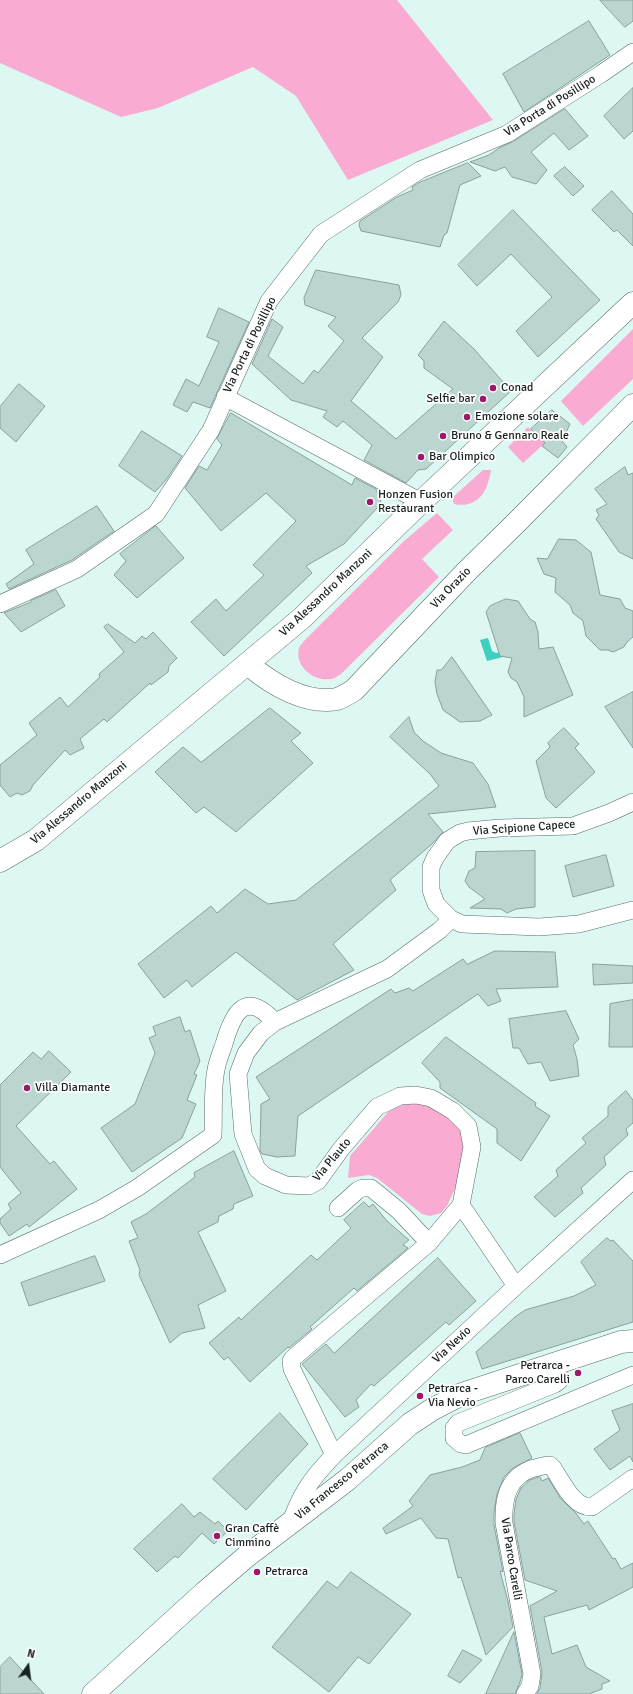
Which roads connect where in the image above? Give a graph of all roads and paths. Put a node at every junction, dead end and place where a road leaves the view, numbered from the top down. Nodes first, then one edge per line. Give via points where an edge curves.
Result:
1 (633, 52) edge
2 (633, 303) edge
3 (225, 397) junction
4 (633, 405) edge
5 (421, 502) junction
6 (0, 604) edge
7 (248, 664) junction
8 (633, 802) edge
9 (0, 860) edge
10 (633, 910) edge
11 (451, 920) junction
12 (274, 1022) junction
13 (633, 1180) edge
14 (461, 1205) junction
15 (338, 1208) dead end
16 (429, 1243) junction
17 (0, 1255) edge
18 (516, 1286) junction
19 (633, 1341) edge
20 (553, 1365) junction
21 (633, 1375) edge
22 (334, 1455) junction
23 (633, 1478) edge
24 (290, 1524) junction
25 (92, 1694) edge
26 (526, 1694) edge

1 - 3 street, Via Porta di Posillipo via 507,134 420,170 321,234 269,301
2 - 5 street, Via Alessandro Manzoni
3 - 5 street
3 - 6 street, Via Porta di Posillipo via 211,430 156,514 77,569
4 - 7 street, Via Orazio via 467,571 354,690 338,699 315,699 280,687
5 - 7 street, Via Alessandro Manzoni via 302,618
7 - 9 street, Via Alessandro Manzoni via 36,840 8,858
8 - 11 street, Via Scipione Capece via 573,826 468,831 447,841 431,867 431,890 436,904
10 - 11 street via 579,924 539,927 473,925
11 - 12 street, Via Plauto via 387,969
12 - 14 street, Via Plauto via 261,1033 246,1053 238,1074 243,1134 257,1169 265,1176 286,1185 309,1186 318,1181 377,1107 400,1096 416,1095 431,1098 453,1111 468,1126 472,1147
12 - 17 street via 265,1011 257,1007 248,1006 235,1014 216,1071 213,1135 130,1192 99,1210
13 - 18 street, Via Nevio
14 - 16 street, Via Plauto
14 - 18 street
15 - 16 street via 358,1190 371,1188 399,1211
16 - 22 street, Via Plauto via 291,1361 292,1369
18 - 22 street, Via Nevio
19 - 20 street, Via Francesco Petrarca via 621,1342
20 - 21 street via 559,1376 559,1381 555,1384 458,1423 454,1428 454,1438 466,1445
20 - 24 street, Via Francesco Petrarca via 462,1394 433,1409 410,1424 347,1480
22 - 24 street, Via Nevio via 304,1490
23 - 26 street, Via Parco Carelli via 592,1507 585,1507 576,1501 550,1465 525,1471 516,1477 510,1488 504,1504 504,1523 532,1674
24 - 25 street, Via Francesco Petrarca via 200,1596

